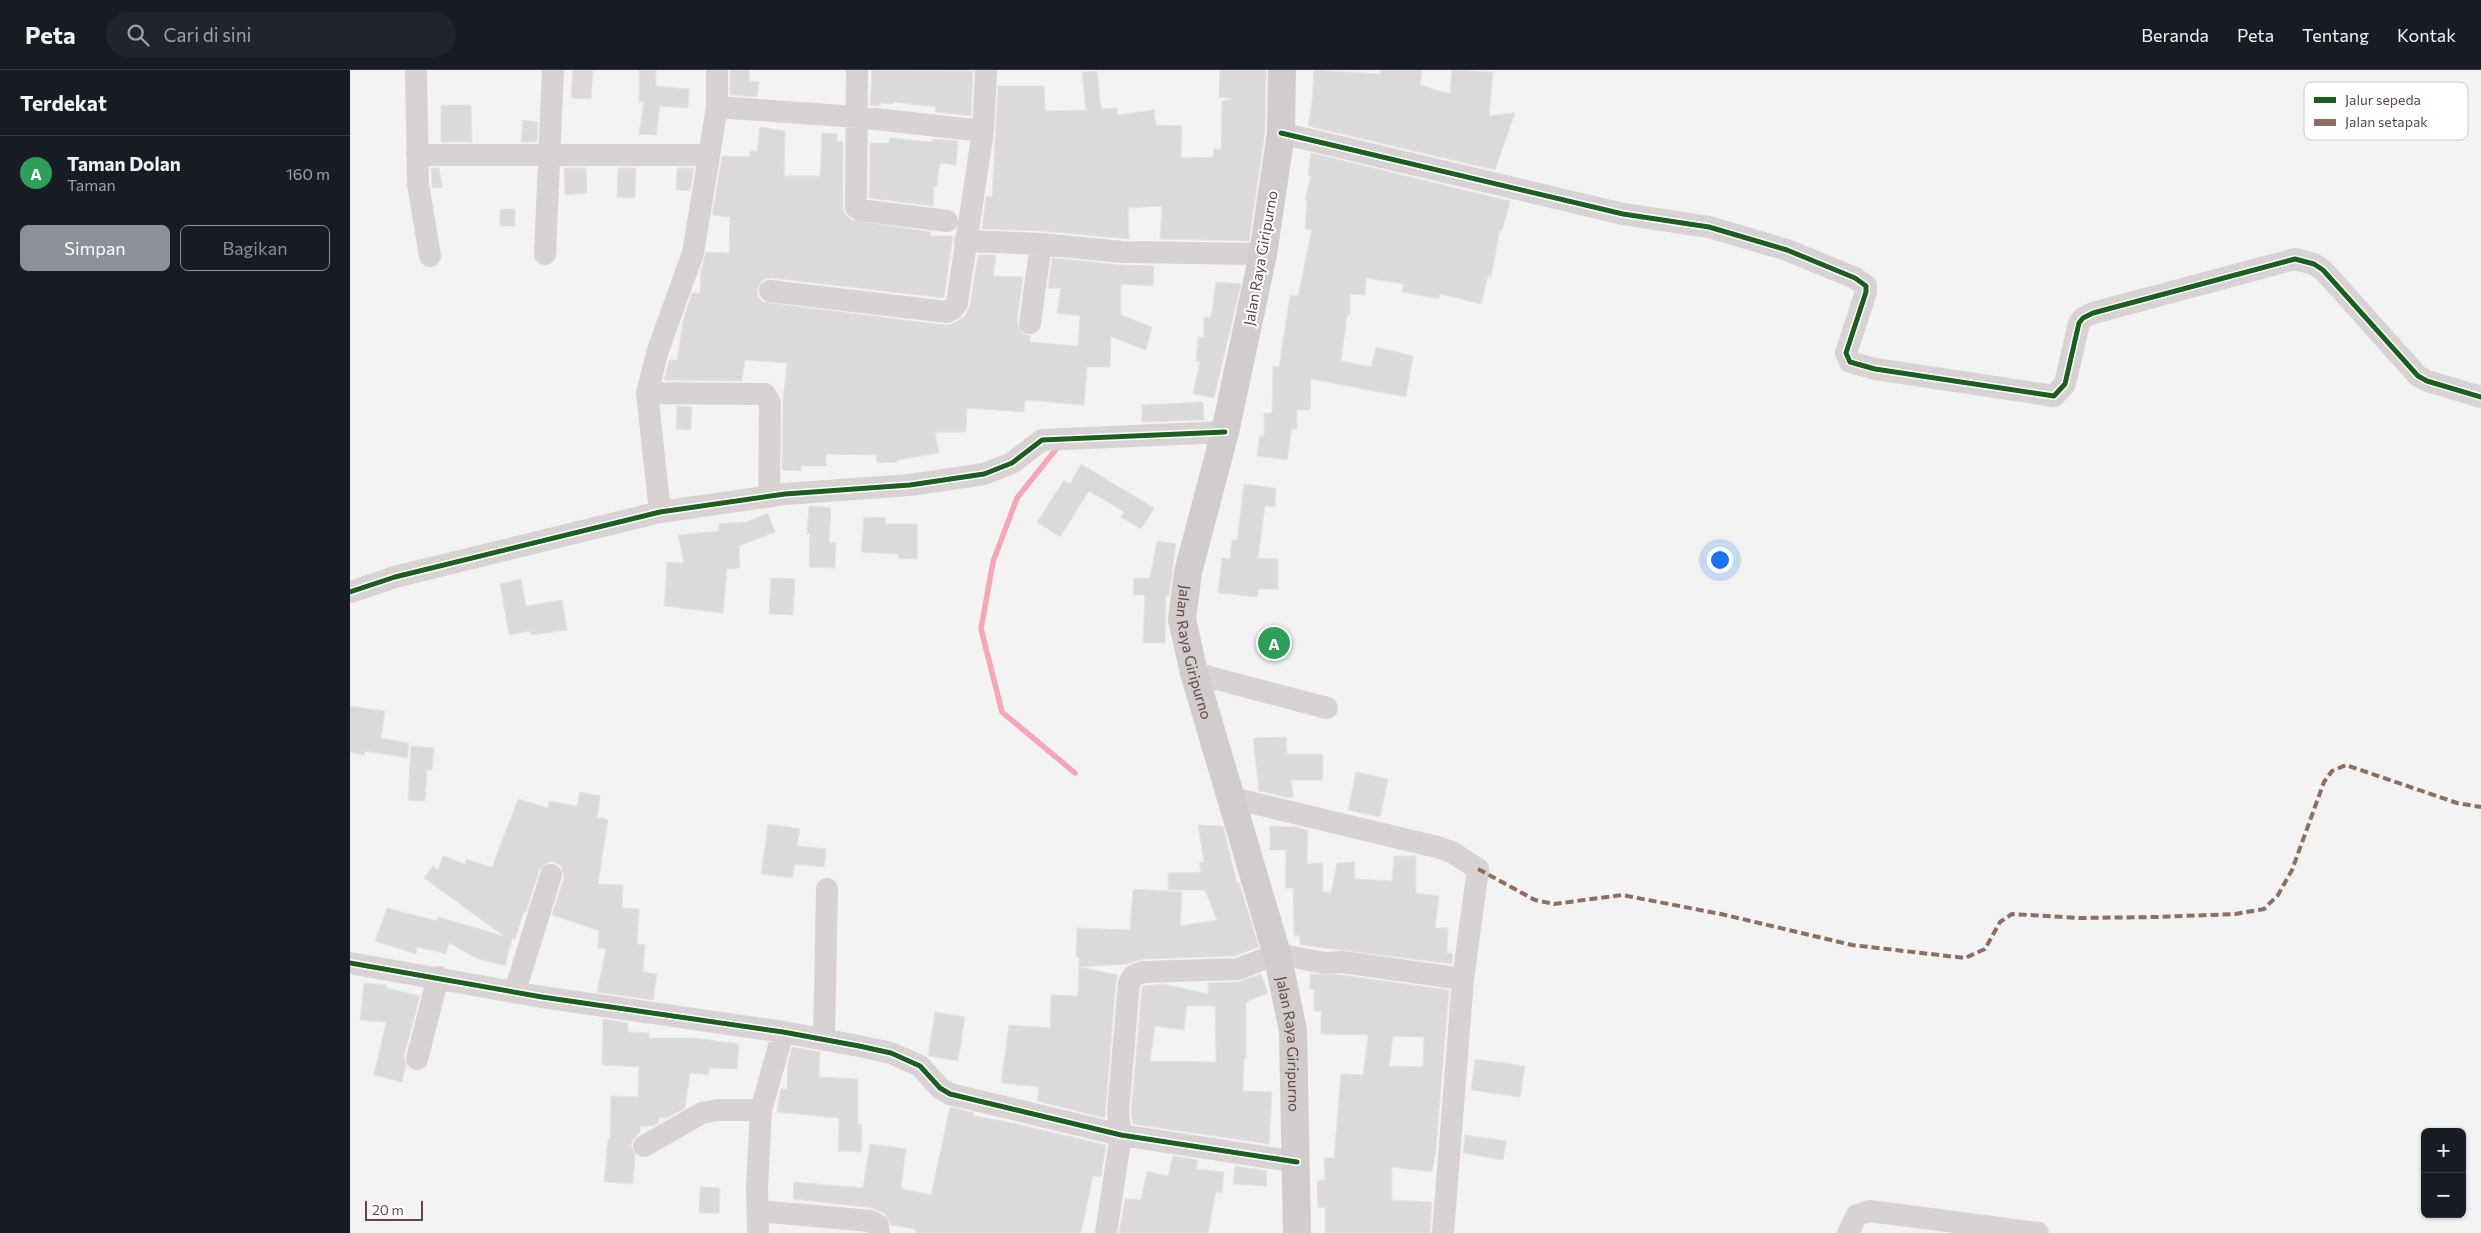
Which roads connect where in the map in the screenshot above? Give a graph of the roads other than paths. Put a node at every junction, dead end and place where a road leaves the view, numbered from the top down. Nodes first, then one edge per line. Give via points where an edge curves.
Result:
1 (416, 70) edge
2 (552, 70) edge
3 (718, 70) edge
4 (857, 70) edge
5 (986, 70) edge
6 (1282, 70) edge
7 (717, 107) junction
8 (857, 117) junction
9 (983, 131) junction
10 (1282, 133) junction
11 (417, 155) junction
12 (550, 155) junction
13 (709, 155) junction
14 (947, 221) dead end
15 (965, 241) junction
16 (1042, 244) junction
17 (545, 254) dead end
18 (1263, 254) junction
19 (430, 256) dead end
20 (770, 291) dead end
21 (1030, 323) dead end
22 (647, 393) junction
23 (2481, 397) edge
24 (1225, 432) junction
25 (768, 497) junction
26 (660, 512) junction
27 (350, 592) edge
28 (1194, 673) junction
29 (1327, 708) dead end
30 (1232, 798) junction
31 (551, 874) dead end
32 (827, 889) dead end
33 (1277, 954) junction
34 (350, 963) edge
35 (438, 977) junction
36 (1463, 979) junction
37 (515, 991) junction
38 (783, 1032) junction
39 (824, 1040) junction
40 (417, 1059) dead end
41 (761, 1110) junction
42 (1121, 1135) junction
43 (644, 1146) dead end
44 (1297, 1162) junction
45 (758, 1211) junction
46 (758, 1233) edge
47 (879, 1233) edge
48 (1106, 1233) edge
49 (1297, 1233) edge
50 (1442, 1233) edge
51 (1848, 1233) edge
52 (2038, 1233) edge

1 - 11 street
2 - 12 street
3 - 7 street
4 - 8 street
5 - 9 street
6 - 10 main road, Jalan Raya Giripurno
7 - 8 street
7 - 13 street
8 - 9 street
8 - 14 street via 856,207
9 - 15 street
10 - 18 main road, Jalan Raya Giripurno
10 - 23 street via 1623,214 1709,227 1787,250 1855,278 1866,286 1846,353 1853,364 1875,369 2052,396 2059,393 2065,384 2079,323 2089,314 2295,259 2323,270 2423,379
11 - 12 street
11 - 19 street via 418,184
12 - 13 street
12 - 17 street
13 - 22 street via 692,253 658,350
15 - 16 street
15 - 20 street via 957,303 950,311
16 - 18 street via 1122,252
16 - 21 street
18 - 24 main road, Jalan Raya Giripurno
22 - 25 street via 765,394 770,403
22 - 26 street
24 - 25 street via 1042,440 1012,463 984,474 910,485
24 - 28 main road, Jalan Raya Giripurno via 1185,586 1182,619
25 - 26 street
26 - 27 street via 395,577
28 - 29 street
28 - 30 main road, Jalan Raya Giripurno
30 - 33 main road, Jalan Raya Giripurno
30 - 36 street via 1437,847 1478,868
31 - 37 street
32 - 39 street
33 - 36 street via 1325,963 1342,962
33 - 42 street via 1233,970 1143,972 1131,978 1118,1113
33 - 44 main road, Jalan Raya Giripurno via 1295,1046
34 - 35 street
35 - 37 street
35 - 40 street
36 - 50 street
37 - 38 street
38 - 39 street
38 - 41 street
39 - 42 street via 892,1053 920,1066 950,1094
41 - 43 street via 702,1113
41 - 45 street
42 - 44 street
42 - 48 street
44 - 49 main road, Jalan Raya Giripurno
45 - 46 street
45 - 47 street via 871,1221 878,1225
51 - 52 street via 1857,1216 1870,1211

